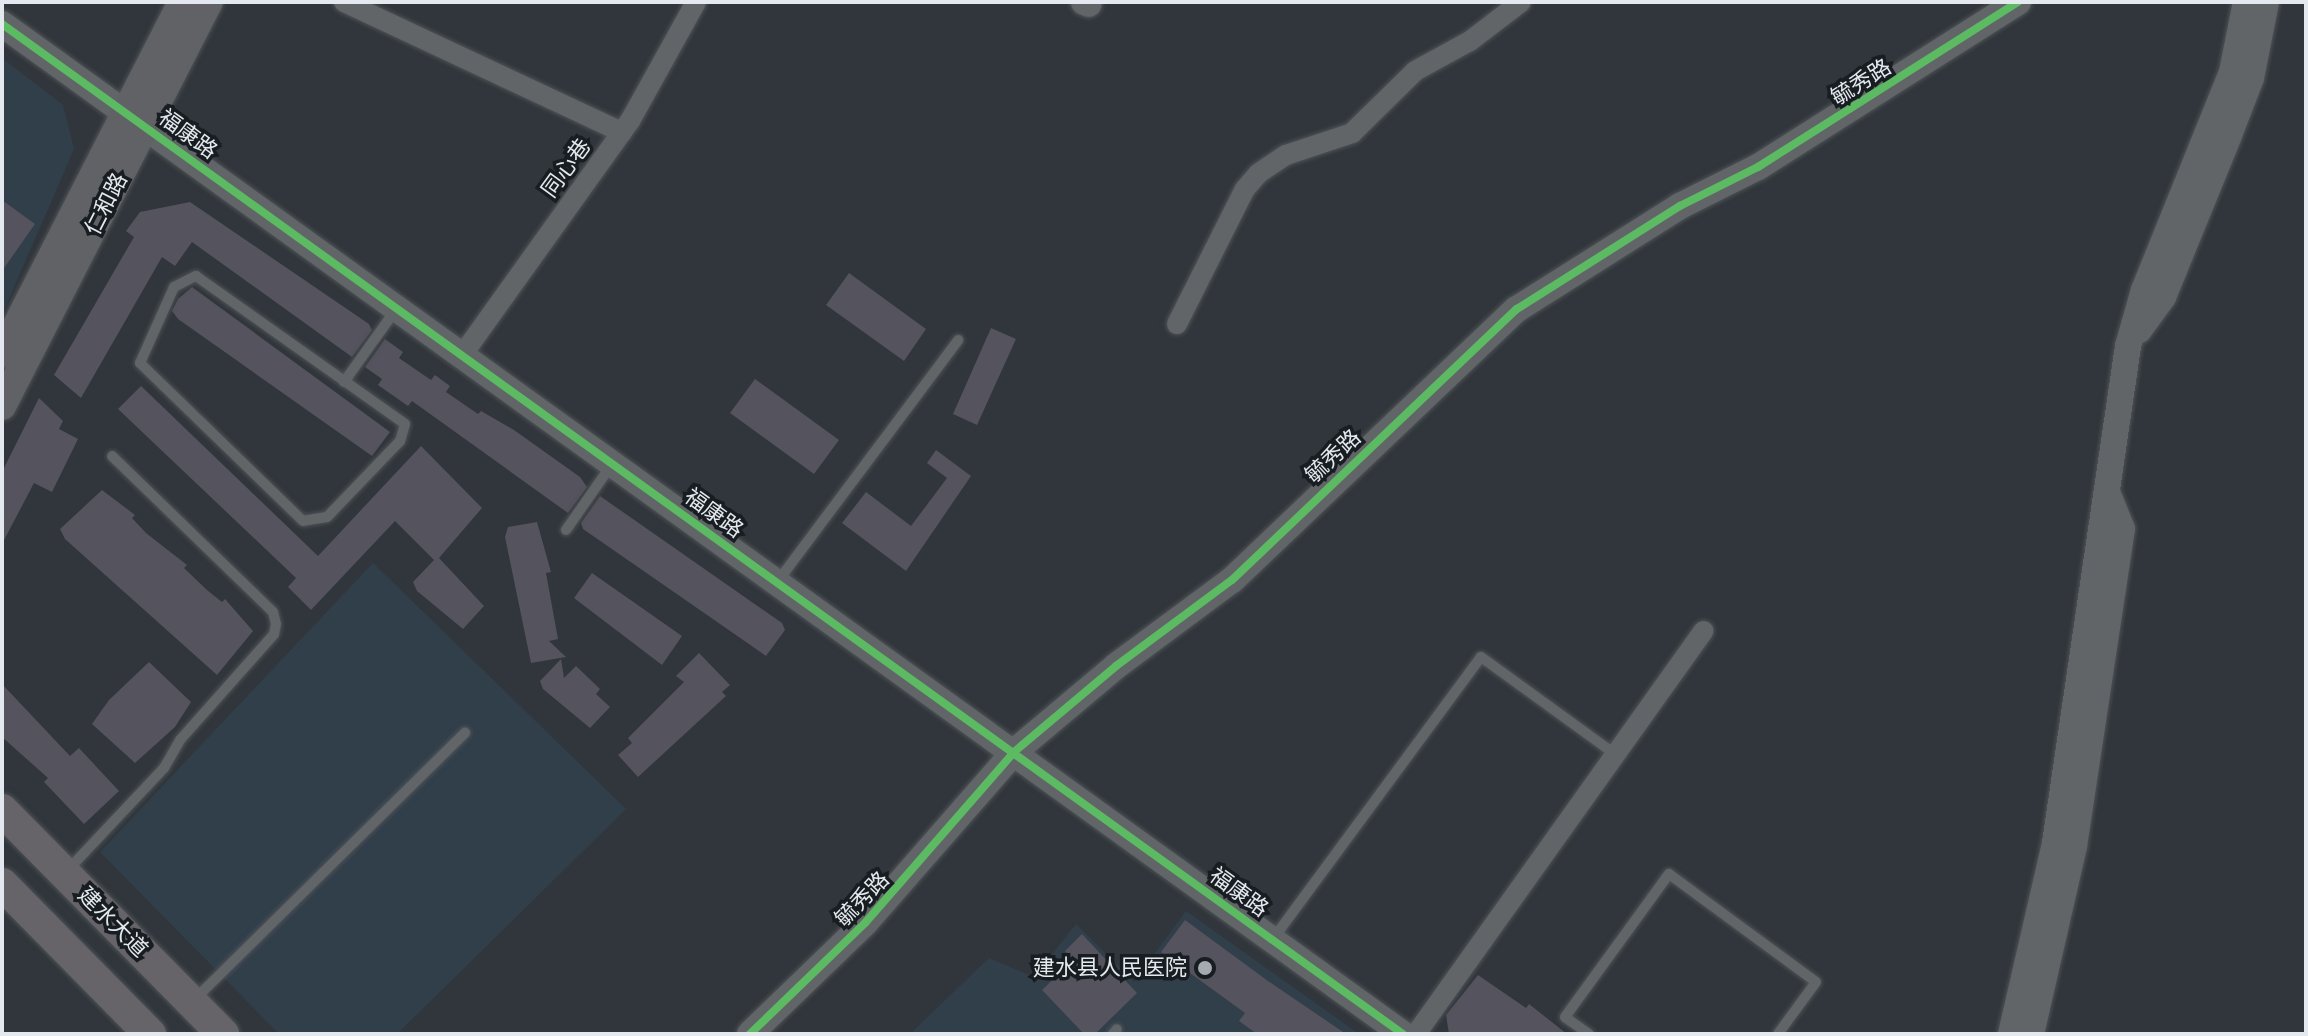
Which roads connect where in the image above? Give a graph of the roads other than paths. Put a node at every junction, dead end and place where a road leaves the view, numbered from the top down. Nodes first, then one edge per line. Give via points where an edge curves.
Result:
1 (182, 2) edge
2 (209, 2) edge
3 (344, 2) edge
4 (696, 2) edge
5 (1521, 2) edge
6 (2018, 2) edge
7 (2246, 2) edge
8 (2266, 2) edge
9 (2, 24) edge
10 (136, 118) junction
11 (622, 132) junction
12 (398, 307) junction
13 (1177, 324) dead end
14 (958, 340) dead end
15 (2128, 346) junction
16 (2, 354) edge
17 (463, 354) junction
18 (344, 382) junction
19 (2, 406) edge
20 (112, 456) dead end
21 (613, 463) junction
22 (2107, 492) junction
23 (566, 530) dead end
24 (778, 581) junction
25 (1703, 631) dead end
26 (465, 733) dead end
27 (1014, 752) junction
28 (1615, 754) junction
29 (2, 810) edge
30 (65, 874) junction
31 (2, 884) edge
32 (1273, 939) junction
33 (192, 1002) junction
34 (150, 1034) edge
35 (223, 1034) edge
36 (750, 1034) edge
37 (1403, 1034) edge
38 (1416, 1034) edge
39 (1589, 1034) edge
40 (1778, 1034) edge
41 (2011, 1034) edge
42 (2031, 1034) edge

1 - 10 main road, 仁和路
2 - 10 main road, 仁和路
3 - 11 street
4 - 11 street, 同心巷
5 - 13 street via 1470,41 1415,71 1352,133 1286,155 1259,173 1245,189
6 - 27 street, 毓秀路 via 1758,167 1680,206 1517,309 1232,580 1116,666
7 - 15 street via 2232,72 2144,290
8 - 15 street via 2251,78 2229,135 2163,297
9 - 10 street, 福康路
10 - 12 street, 福康路
10 - 16 main road, 仁和路
10 - 19 main road, 仁和路
11 - 17 street, 同心巷
12 - 17 street, 福康路
12 - 18 lane
14 - 24 lane
15 - 22 street
17 - 21 street, 福康路
18 - 18 lane via 196,276 174,287 140,363 303,521 327,517 400,441 405,424
20 - 30 lane via 273,612 276,624 274,634 180,740 164,768
21 - 23 lane
21 - 24 street, 福康路
22 - 41 street via 2055,843
22 - 42 street via 2122,529 2074,846
24 - 27 street, 福康路
25 - 28 street
26 - 33 lane
27 - 32 street, 福康路
27 - 36 street, 毓秀路 via 865,923
28 - 32 lane via 1481,657
28 - 38 street
29 - 30 main road, 建水大道
30 - 33 main road, 建水大道
31 - 34 main road
32 - 37 street, 福康路
33 - 35 main road, 建水大道
39 - 40 lane via 1565,1017 1669,874 1816,982

